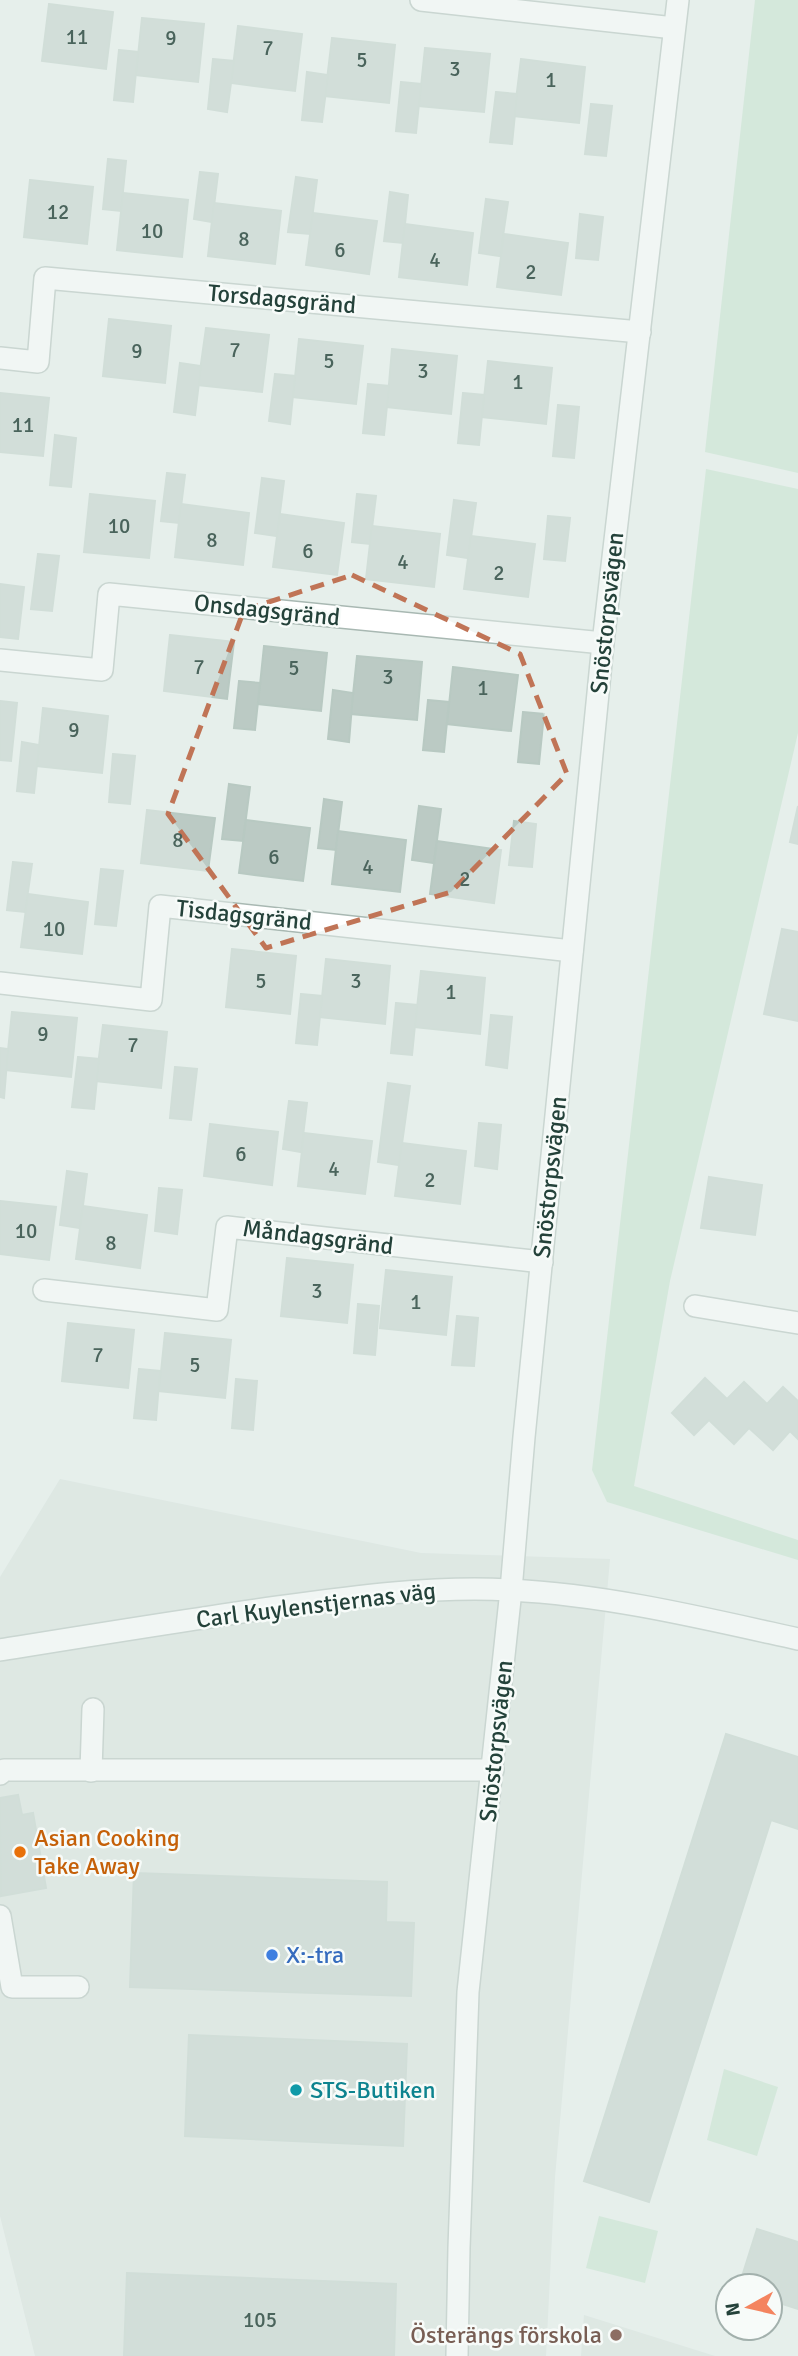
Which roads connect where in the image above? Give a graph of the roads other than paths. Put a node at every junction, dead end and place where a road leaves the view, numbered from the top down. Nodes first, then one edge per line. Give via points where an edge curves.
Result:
1 (422, 0) edge
2 (678, 0) edge
3 (674, 28) junction
4 (640, 332) junction
5 (0, 358) edge
6 (603, 643) junction
7 (0, 660) edge
8 (572, 950) junction
9 (0, 983) edge
10 (542, 1262) junction
11 (44, 1290) dead end
12 (695, 1306) dead end
13 (798, 1323) edge
14 (511, 1590) junction
15 (798, 1639) edge
16 (0, 1650) edge
17 (93, 1709) dead end
18 (493, 1770) junction
19 (91, 1771) junction
20 (0, 1774) edge
21 (0, 1916) edge
22 (78, 1987) dead end
23 (457, 2356) edge

1 - 3 street
2 - 3 street, Snöstorpsvägen
3 - 4 street, Snöstorpsvägen
4 - 5 street, Torsdagsgränd via 45,278 38,362
4 - 6 street, Snöstorpsvägen
6 - 7 street, Onsdagsgränd via 110,594 102,670
6 - 8 street, Snöstorpsvägen
8 - 9 street, Tisdagsgränd via 160,906 150,1000
8 - 10 street, Snöstorpsvägen
10 - 11 street, Måndagsgränd via 227,1227 218,1310
10 - 14 street, Snöstorpsvägen
12 - 13 street
14 - 15 street, Carl Kuylenstjernas väg via 619,1602
14 - 16 street, Carl Kuylenstjernas väg via 387,1592
14 - 18 street, Snöstorpsvägen
17 - 19 street
18 - 19 street
18 - 23 street, Snöstorpsvägen via 468,1992
19 - 20 street via 4,1770
21 - 22 street via 12,1987

